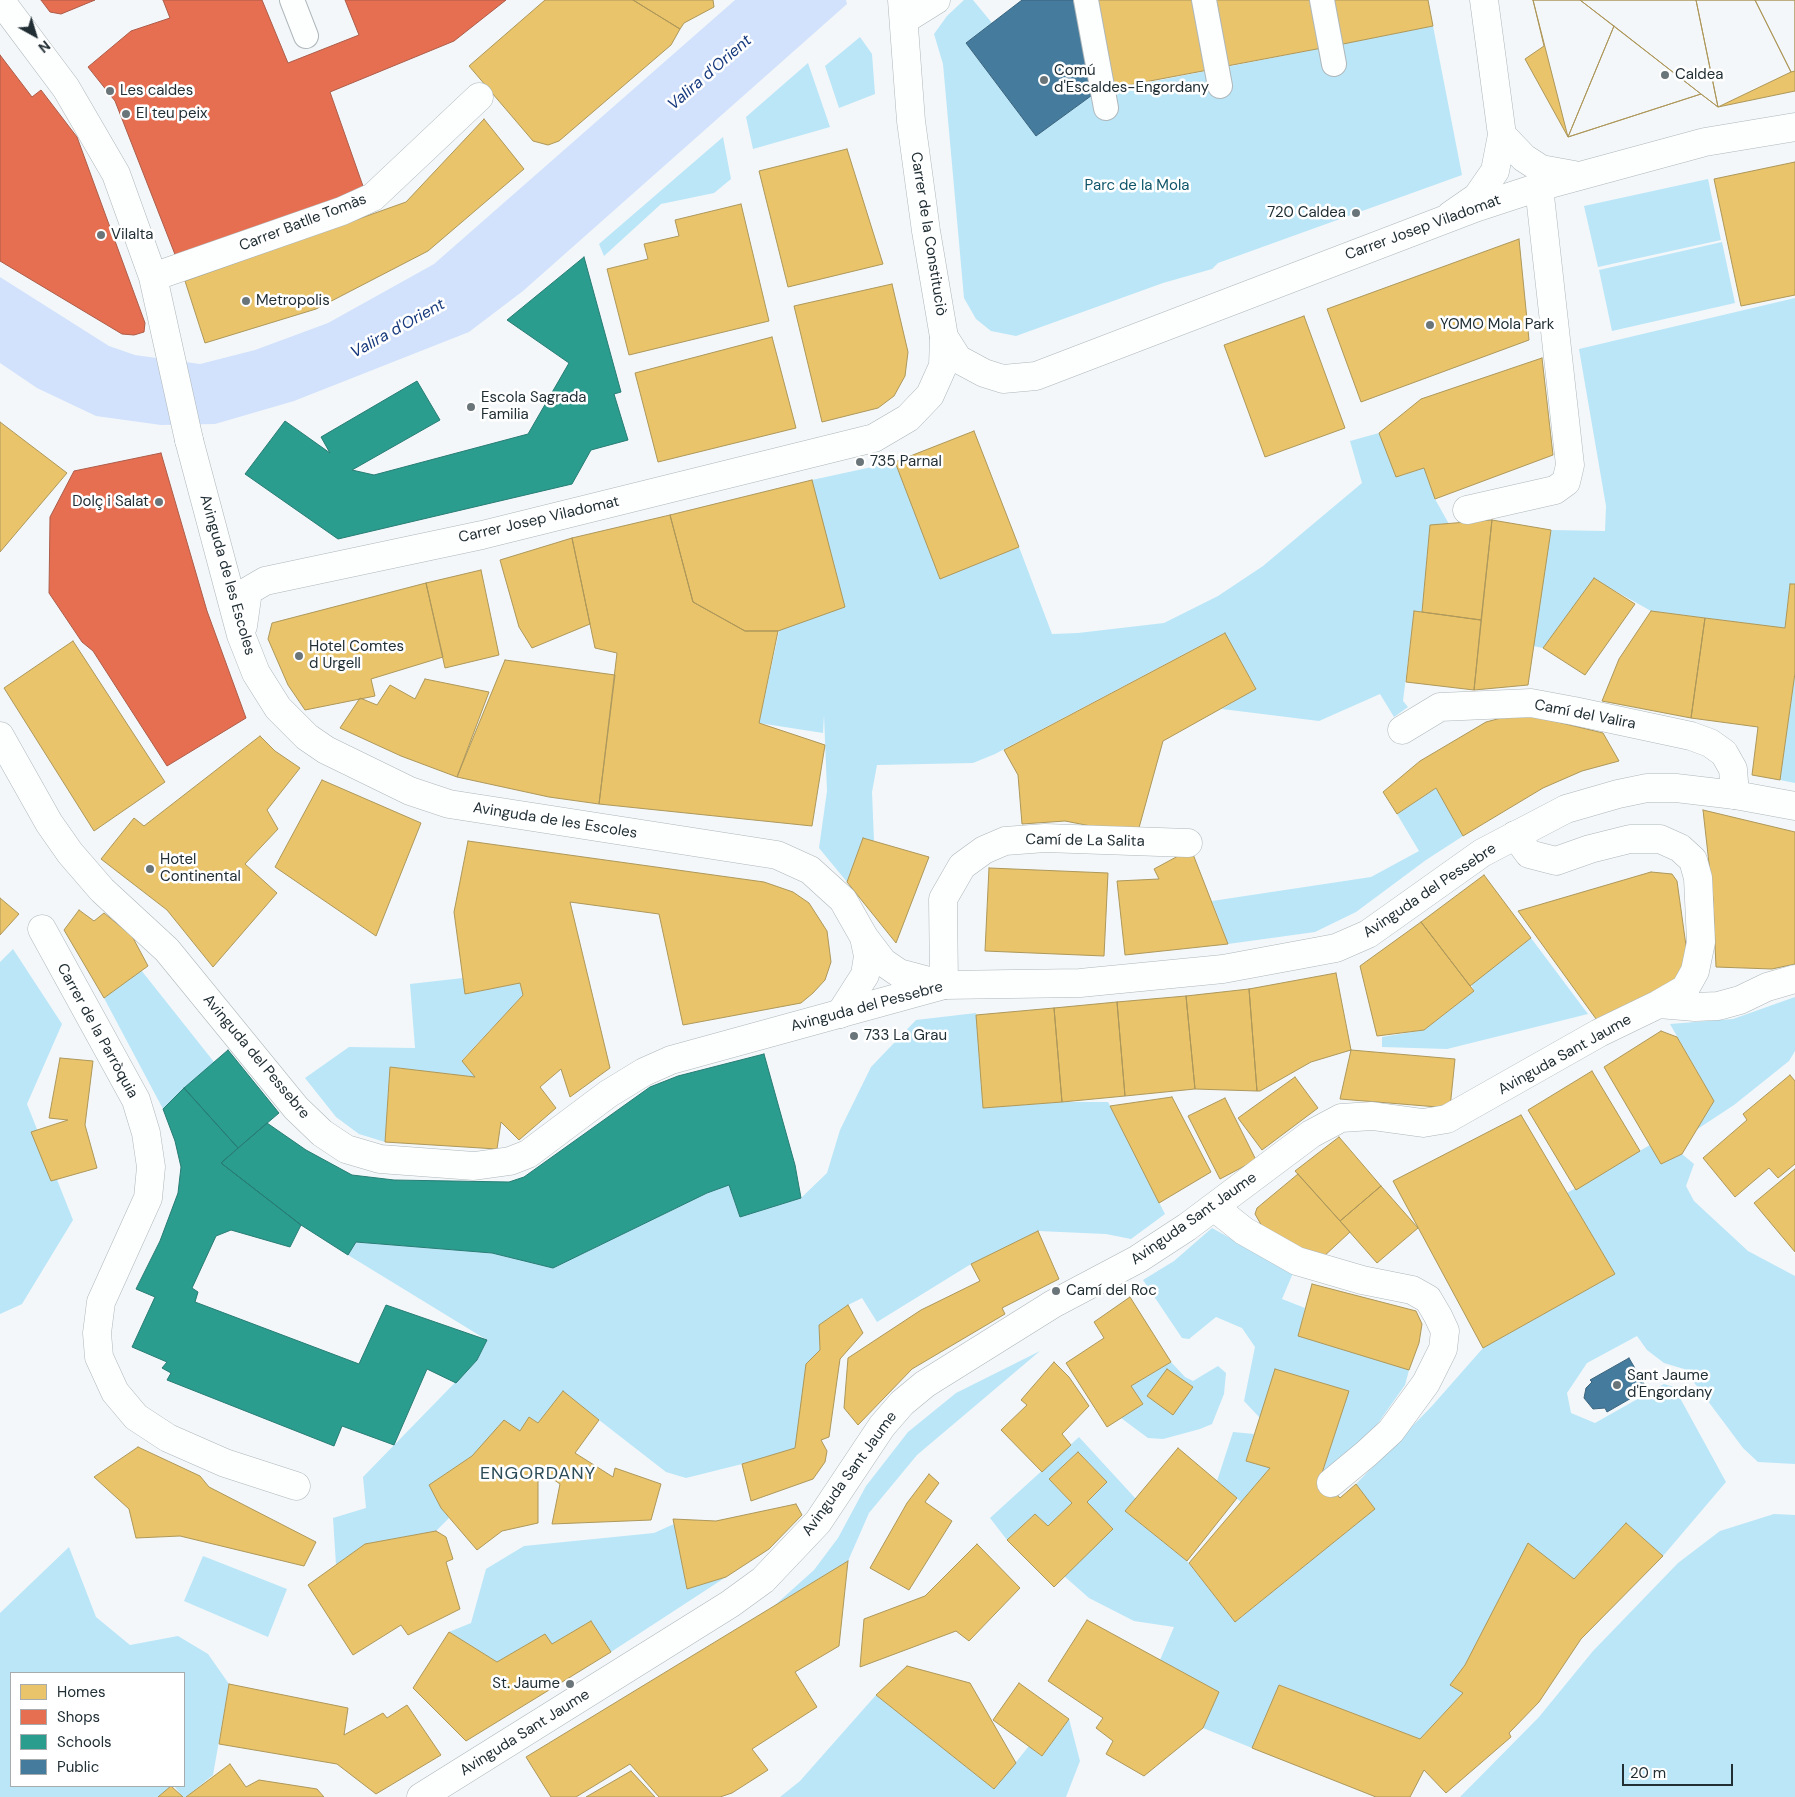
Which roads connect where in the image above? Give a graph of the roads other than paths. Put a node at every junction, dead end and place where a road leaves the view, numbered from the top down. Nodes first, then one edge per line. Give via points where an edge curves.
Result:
1 (0, 0) edge
2 (292, 0) edge
3 (936, 0) edge
4 (1086, 0) edge
5 (1204, 0) edge
6 (1322, 0) edge
7 (1484, 0) edge
8 (903, 10) edge
9 (306, 36) dead end
10 (1334, 64) dead end
11 (1220, 86) dead end
12 (479, 97) dead end
13 (1106, 108) dead end
14 (1795, 127) edge
15 (1502, 135) junction
16 (1579, 176) junction
17 (1539, 187) junction
18 (1444, 220) junction
19 (153, 277) junction
20 (944, 337) junction
21 (874, 438) joint
22 (1467, 510) dead end
23 (241, 635) junction
24 (1402, 730) dead end
25 (0, 736) edge
26 (1735, 795) junction
27 (1795, 806) edge
28 (1515, 835) junction
29 (1188, 843) dead end
30 (42, 929) dead end
31 (864, 937) junction
32 (1795, 980) edge
33 (944, 985) junction
34 (1660, 1004) junction
35 (840, 1014) junction
36 (1214, 1207) junction
37 (1331, 1483) dead end
38 (296, 1486) dead end
39 (421, 1797) edge

1 - 19 street, Avinguda de les Escoles via 46,59 92,129 116,174
2 - 9 street
3 - 8 street
4 - 13 street
5 - 11 street
6 - 10 street
7 - 15 street
8 - 20 street, Carrer de la Constituciò via 911,121
12 - 19 street, Carrer Batlle Tomàs via 372,197 342,211
14 - 16 street, Carrer Josep Viladomat via 1705,142
15 - 16 street via 1524,158 1541,169
15 - 18 street via 1495,171 1477,197
16 - 17 street, Carrer Josep Viladomat
17 - 18 street, Carrer Josep Viladomat
17 - 22 street via 1570,466 1566,482 1555,490
18 - 20 street, Carrer Josep Viladomat via 1036,376 1003,379 984,373 958,359
19 - 23 street, Avinguda de les Escoles via 189,440
20 - 21 street, Carrer de la Constituciò via 944,366 930,395 908,418
21 - 23 street, Carrer Josep Viladomat via 482,535 266,580 248,591
23 - 31 street, Avinguda de les Escoles via 256,673 292,724 326,750 410,791 480,810 777,855 810,870 843,900
24 - 26 street, Camí del Valira via 1440,707 1531,703 1574,711 1710,743 1724,752 1733,769
25 - 35 street, Avinguda del Pessebre via 49,824 70,853 102,890 167,950 296,1108 322,1133 346,1149 380,1159 474,1166 510,1162 528,1154 608,1094 653,1068 692,1053
26 - 27 street, Avinguda del Pessebre
26 - 28 street, Avinguda del Pessebre via 1647,788 1566,809
28 - 33 street, Avinguda del Pessebre via 1482,853 1368,934 1336,948 1223,969 1080,983
28 - 34 street, Avinguda Sant Jaume via 1529,854 1556,861 1630,839 1660,839 1680,848 1692,860 1698,878 1701,942 1695,971 1685,989
29 - 33 street, Camí de La Salita via 1045,838 1006,841 984,850 962,866 943,899
30 - 38 street, Carrer de la Parròquia via 136,1100 146,1133 151,1167 148,1198 101,1302 98,1357 115,1392 136,1417 168,1438 225,1463
31 - 33 street, Avinguda de les Escoles via 883,962 899,973
31 - 35 street via 868,956 865,975
32 - 34 street via 1718,1006
33 - 35 street, Avinguda del Pessebre
34 - 36 street, Avinguda Sant Jaume via 1599,1034 1447,1119 1423,1123 1372,1116 1341,1118 1311,1134
36 - 37 street via 1244,1231 1297,1261 1362,1280 1412,1290 1428,1299 1442,1323 1445,1331 1443,1350 1426,1382 1391,1431
36 - 39 street, Avinguda Sant Jaume via 1124,1268 1053,1304 925,1384 882,1426 818,1522 763,1580 721,1610

